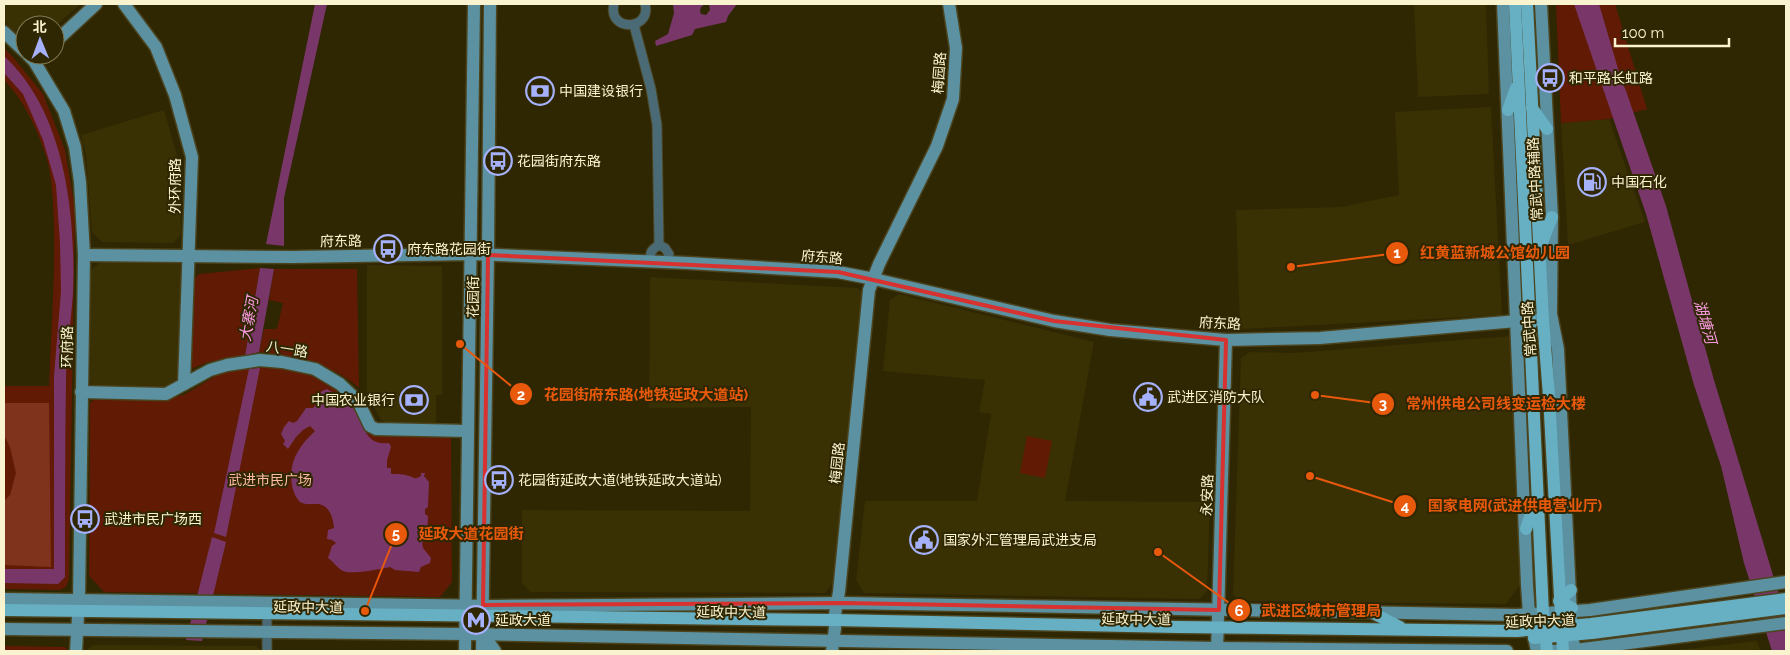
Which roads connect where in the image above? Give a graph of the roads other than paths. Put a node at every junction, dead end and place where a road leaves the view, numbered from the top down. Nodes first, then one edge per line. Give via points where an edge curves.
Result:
1 (96, 4) edge
2 (124, 4) edge
3 (474, 4) edge
4 (490, 4) edge
5 (614, 4) edge
6 (645, 4) edge
7 (949, 4) edge
8 (1504, 4) edge
9 (1515, 4) edge
10 (1527, 4) edge
11 (1541, 4) edge
12 (634, 25) junction
13 (4, 32) edge
14 (65, 33) edge
15 (15, 41) edge
16 (37, 65) edge
17 (1518, 84) junction
18 (1532, 108) junction
19 (1508, 110) junction
20 (1547, 129) junction
21 (1552, 217) junction
22 (659, 245) junction
23 (1539, 250) junction
24 (471, 254) junction
25 (84, 255) junction
26 (189, 255) junction
27 (488, 255) junction
28 (650, 261) junction
29 (667, 262) junction
30 (874, 279) junction
31 (1548, 313) junction
32 (1523, 320) junction
33 (1226, 340) junction
34 (184, 384) junction
35 (81, 392) junction
36 (468, 431) junction
37 (1538, 494) junction
38 (1526, 528) junction
39 (1785, 582) edge
40 (1571, 590) joint
41 (4, 599) edge
42 (1786, 599) edge
43 (842, 604) junction
44 (1566, 608) junction
45 (1750, 608) junction
46 (1786, 608) edge
47 (4, 610) edge
48 (1219, 610) junction
49 (1373, 612) junction
50 (1543, 613) junction
51 (1529, 614) junction
52 (78, 615) junction
53 (188, 616) junction
54 (211, 616) junction
55 (4, 618) edge
56 (466, 619) junction
57 (483, 620) junction
58 (1786, 623) edge
59 (267, 626) junction
60 (1402, 628) junction
61 (4, 629) edge
62 (1218, 631) junction
63 (1567, 631) junction
64 (1539, 633) junction
65 (838, 635) edge
66 (1217, 650) edge
67 (76, 651) edge
68 (267, 651) edge
69 (456, 651) edge
70 (465, 651) edge
71 (482, 651) edge
72 (495, 651) edge
73 (1507, 651) edge
74 (1537, 651) edge
75 (1547, 651) edge
76 (1552, 651) edge
77 (1569, 651) edge

1 - 14 street
2 - 26 street, 外环府路 via 156,47 175,95 192,157
3 - 24 street, 花园街
4 - 27 street, 花园街
5 - 12 street via 613,12 619,21
6 - 12 street via 643,18
7 - 30 street, 梅园路 via 956,48 953,99 936,146
8 - 19 street, 常武中路辅路
9 - 17 main road, 常武中路
10 - 18 main road, 常武中路
11 - 20 street, 常武中路辅路
12 - 22 street via 657,125
13 - 15 street, 环府路
16 - 25 street, 环府路 via 64,111 75,147
17 - 19 main road
17 - 32 main road, 常武中路
18 - 20 main road
18 - 23 main road, 常武中路
19 - 32 street, 常武中路辅路
20 - 21 street, 常武中路辅路
21 - 23 main road
21 - 31 street, 常武中路辅路
22 - 28 street via 652,249
22 - 29 street via 669,254
23 - 31 main road, 常武中路
24 - 26 street, 府东路
24 - 27 street, 府东路
24 - 36 street, 花园街
25 - 26 street, 府东路
25 - 35 street, 环府路
26 - 34 street, 外环府路
27 - 28 street, 府东路
27 - 57 street, 花园街
28 - 29 street, 府东路
29 - 30 street, 府东路 via 838,272
30 - 33 street, 府东路 via 1054,321 1110,330
30 - 43 street, 梅园路 via 877,290
31 - 32 street, 府东路
31 - 40 street, 常武中路辅路 via 1558,349
31 - 44 main road, 常武中路 via 1549,396
32 - 33 street, 府东路 via 1320,338
32 - 37 main road, 常武中路
32 - 38 street, 常武中路辅路
33 - 48 street, 永安路
34 - 35 street, 八一路 via 166,394
34 - 36 street, 八一路 via 210,370 240,362 282,362 315,369 340,384 358,401 370,426 376,429
35 - 52 street, 环府路
36 - 56 street, 花园街
37 - 38 main road
37 - 50 main road, 常武中路
38 - 51 street, 常武中路辅路
39 - 44 street via 1590,610
40 - 44 main road
41 - 52 street
42 - 45 main road, 延政中大道
43 - 48 street
43 - 57 street
43 - 65 street, 梅园路
44 - 50 street
44 - 63 main road, 常武中路
45 - 46 main road, 延政中大道
45 - 63 main road, 延政中大道
47 - 52 main road
48 - 49 street
48 - 62 street, 永安路
49 - 51 street
49 - 60 main road
50 - 51 street
50 - 64 main road, 常武中路
51 - 64 street, 常武中路辅路
52 - 53 main road
52 - 53 street
52 - 55 main road
52 - 61 street
52 - 67 street, 环府路
53 - 54 main road
53 - 54 street
54 - 56 main road, 延政中大道
54 - 59 main road, 延政中大道
56 - 57 main road, 延政中大道
56 - 57 street
56 - 59 main road, 延政中大道
56 - 69 street
56 - 70 street, 花园街
57 - 65 main road, 延政中大道
57 - 71 street, 花园街
57 - 72 street
58 - 77 street
59 - 68 street
60 - 62 main road, 延政中大道
60 - 64 main road, 延政中大道
62 - 64 main road, 延政中大道
62 - 65 main road, 延政中大道
62 - 66 street, 永安路
63 - 64 main road, 延政中大道
63 - 77 main road, 常武中路
64 - 74 street, 常武中路辅路
64 - 75 main road, 常武中路
65 - 66 street
66 - 73 street
76 - 77 street

